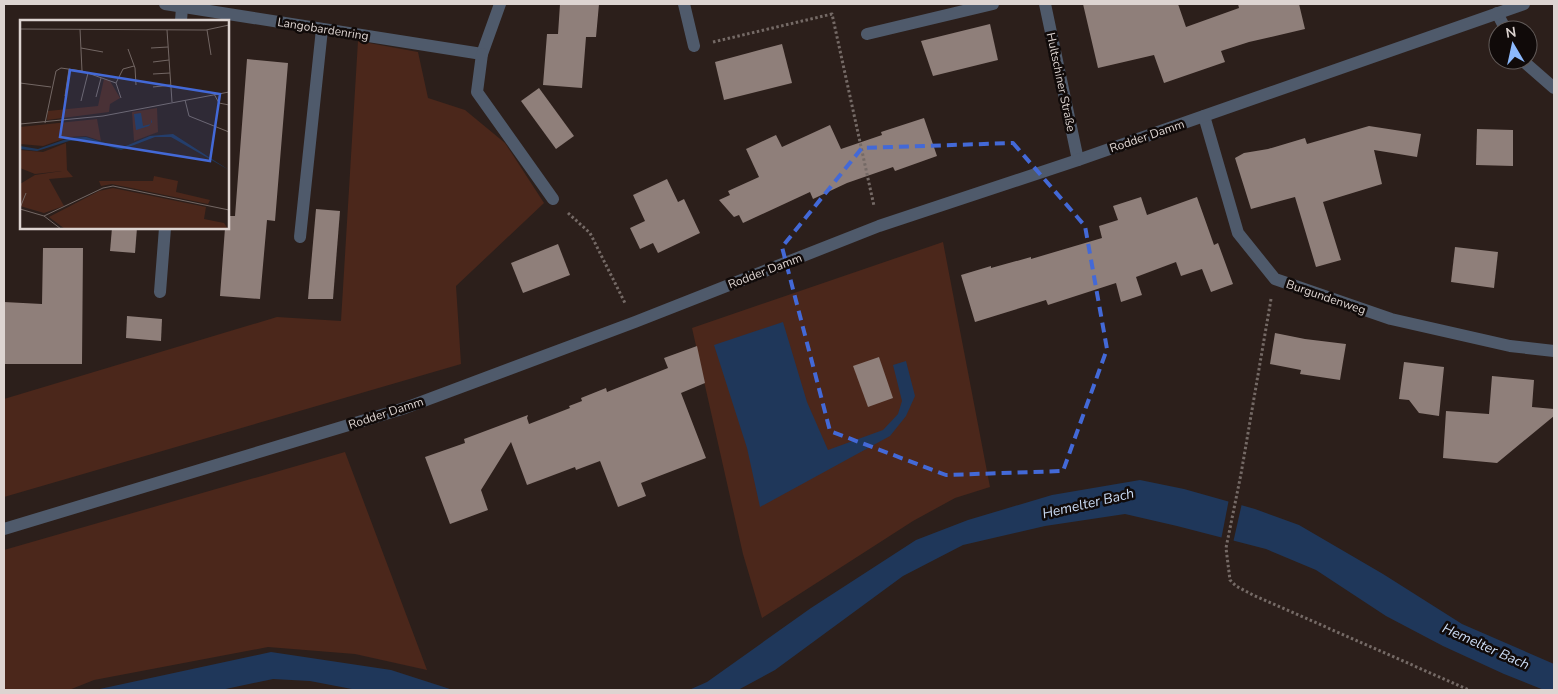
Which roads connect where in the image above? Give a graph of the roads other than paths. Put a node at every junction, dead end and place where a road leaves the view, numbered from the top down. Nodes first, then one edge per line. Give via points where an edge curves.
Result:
1 (165, 4) edge
2 (500, 4) edge
3 (684, 4) edge
4 (993, 4) edge
5 (1045, 4) edge
6 (1524, 4) edge
7 (182, 6) junction
8 (1497, 13) junction
9 (181, 20) edge
10 (1501, 20) edge
11 (322, 29) junction
12 (867, 34) dead end
13 (694, 46) road end
14 (482, 54) junction
15 (1533, 70) edge
16 (1554, 88) edge
17 (1204, 116) junction
18 (1078, 160) junction
19 (553, 199) road end
20 (165, 229) edge
21 (300, 237) dead end
22 (160, 292) dead end
23 (1554, 351) edge
24 (4, 529) edge

1 - 7 street, Langobardenring
2 - 14 street
3 - 13 street
4 - 12 street
5 - 18 street, Hultschiner Straße
6 - 8 street, Rodder Damm
7 - 9 street
7 - 11 street, Langobardenring
8 - 10 street
8 - 17 street, Rodder Damm
11 - 14 street, Langobardenring
11 - 21 street
14 - 19 street via 477,92
15 - 16 street
17 - 18 street, Rodder Damm
17 - 23 street, Burgundenweg via 1238,233 1275,279 1391,319 1510,346
18 - 24 street, Rodder Damm via 879,226 405,408
20 - 22 street

